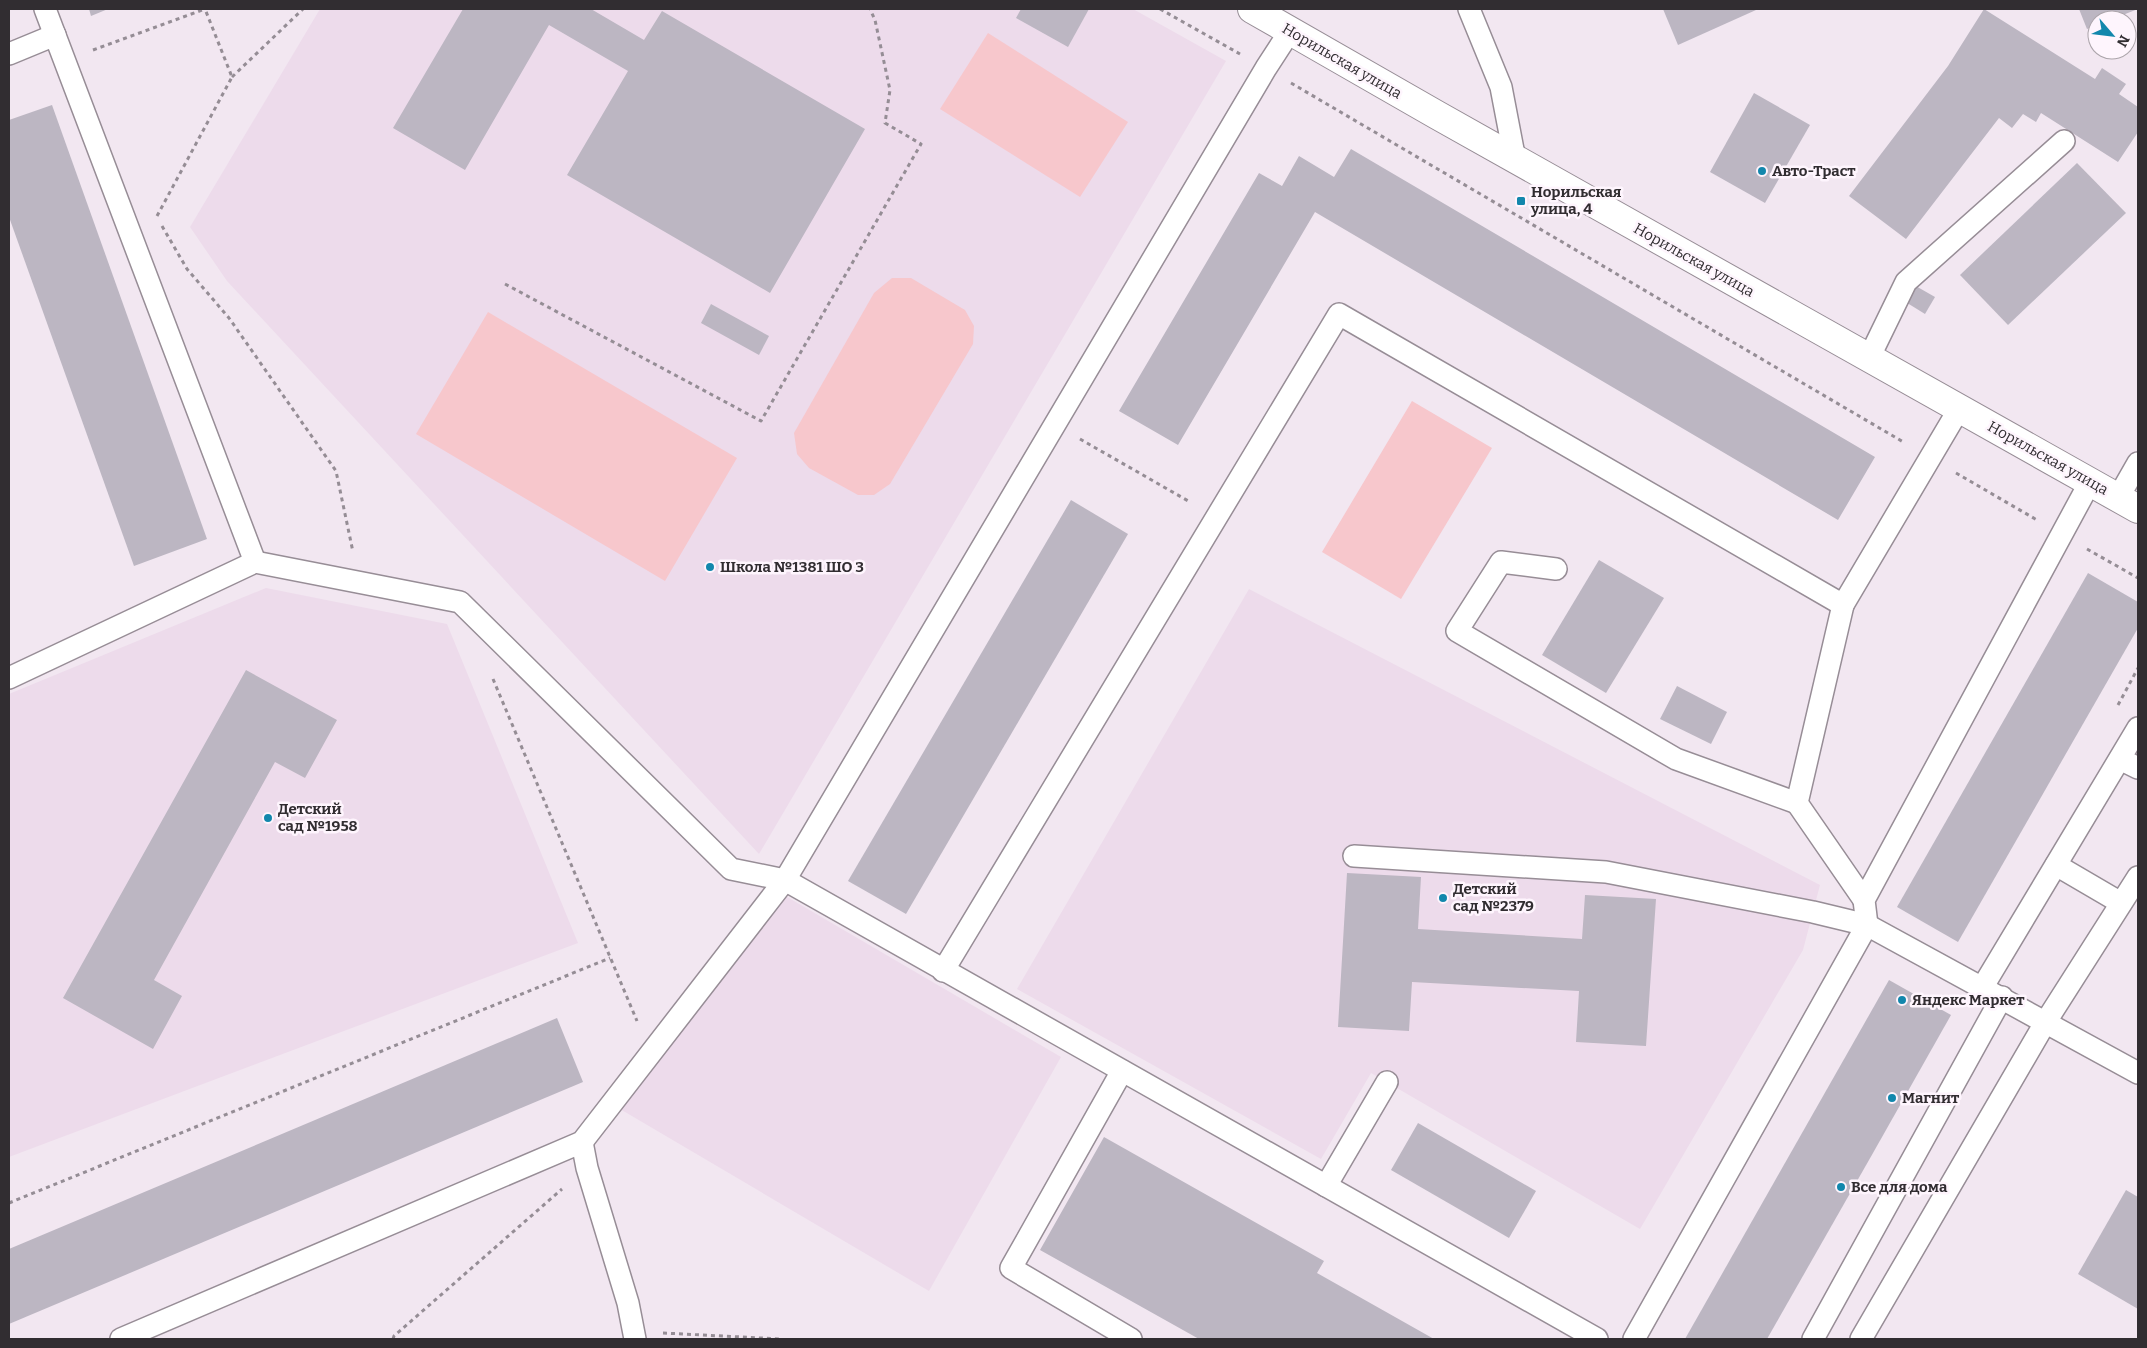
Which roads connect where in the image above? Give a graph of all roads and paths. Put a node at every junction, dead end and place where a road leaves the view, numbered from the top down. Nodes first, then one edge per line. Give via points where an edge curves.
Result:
1 (45, 9) edge
2 (205, 9) edge
3 (303, 9) edge
4 (870, 9) edge
5 (1160, 9) edge
6 (1252, 9) edge
7 (1469, 9) edge
8 (1290, 31) junction
9 (55, 35) junction
10 (9, 54) edge
11 (64, 60) junction
12 (1266, 68) junction
13 (232, 77) junction
14 (2064, 141) dead end
15 (1515, 160) junction
16 (505, 284) dead end
17 (1868, 358) junction
18 (1959, 409) junction
19 (1054, 425) junction
20 (1930, 458) junction
21 (2138, 463) edge
22 (2090, 482) junction
23 (2128, 504) edge
24 (1216, 517) junction
25 (2061, 534) junction
26 (255, 562) junction
27 (1556, 568) dead end
28 (2138, 578) edge
29 (360, 582) junction
30 (1842, 605) junction
31 (491, 675) dead end
32 (9, 678) edge
33 (2138, 728) edge
34 (2129, 763) edge
35 (1797, 803) junction
36 (1354, 856) dead end
37 (2056, 865) junction
38 (785, 880) junction
39 (2136, 883) edge
40 (1864, 900) junction
41 (2121, 903) junction
42 (1866, 925) junction
43 (610, 958) junction
44 (943, 970) junction
45 (1982, 988) junction
46 (2002, 997) junction
47 (2045, 1023) junction
48 (651, 1054) junction
49 (1122, 1071) junction
50 (2138, 1073) edge
51 (1387, 1082) dead end
52 (582, 1142) junction
53 (587, 1168) junction
54 (1326, 1186) junction
55 (9, 1203) edge
56 (635, 1336) edge
57 (121, 1339) edge
58 (393, 1339) edge
59 (781, 1339) edge
60 (1131, 1339) edge
61 (1598, 1339) edge
62 (1634, 1339) edge
63 (1812, 1339) edge
64 (1861, 1339) edge

1 - 9 lane
2 - 11 path
2 - 13 path
3 - 13 path
4 - 16 path via 890,90 885,123 920,144 761,421
5 - 12 path
6 - 8 street, Норильская улица
7 - 15 lane via 1501,87
8 - 12 lane
8 - 15 street, Норильская улица
9 - 10 lane
9 - 11 lane
11 - 26 lane
12 - 19 lane
12 - 20 path
13 - 29 path via 156,216 187,269 229,318 336,471
14 - 17 lane via 1906,282
15 - 17 street, Норильская улица
17 - 18 street, Норильская улица
18 - 20 lane
18 - 22 street, Норильская улица
19 - 24 path
19 - 38 lane
20 - 25 path
20 - 30 lane
21 - 23 lane
22 - 23 street, Норильская улица
22 - 25 lane
24 - 30 lane via 1339,314
24 - 44 lane
25 - 28 path
25 - 40 lane
26 - 29 lane
26 - 32 lane
27 - 35 lane via 1501,562 1457,631 1676,759
29 - 38 lane via 460,602 731,869
30 - 35 lane
31 - 43 path
33 - 34 lane
34 - 37 lane
35 - 40 lane
36 - 42 lane via 1606,872
37 - 41 lane
37 - 45 lane
38 - 44 lane
38 - 48 lane
39 - 41 lane
40 - 42 lane
41 - 47 lane
42 - 45 lane
42 - 62 lane
43 - 48 path
43 - 55 path
44 - 49 lane
45 - 46 lane
46 - 47 lane
46 - 63 lane
47 - 50 lane
47 - 64 lane
48 - 52 lane
49 - 54 lane
49 - 60 lane via 1011,1268
51 - 54 lane
52 - 53 lane
52 - 57 lane
53 - 56 lane
53 - 58 path
54 - 61 lane
56 - 59 path

